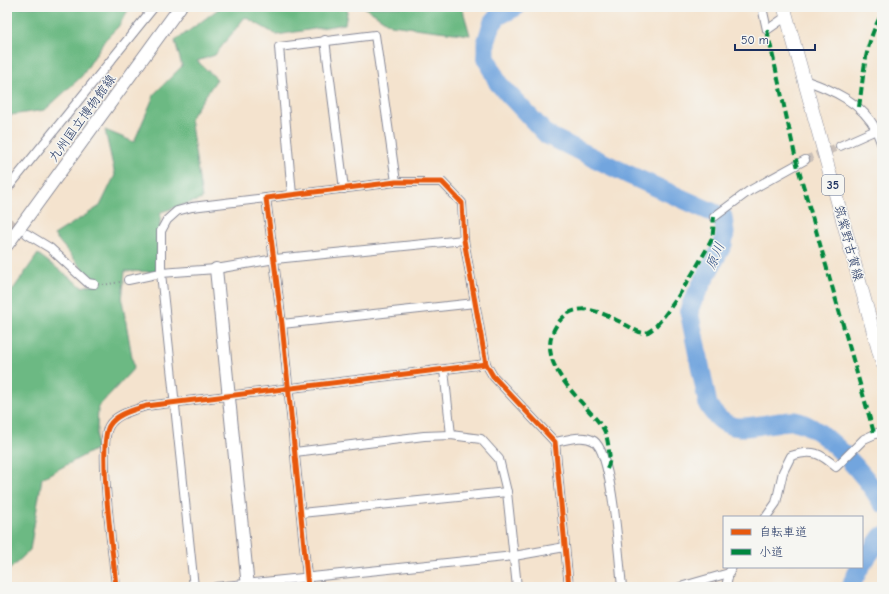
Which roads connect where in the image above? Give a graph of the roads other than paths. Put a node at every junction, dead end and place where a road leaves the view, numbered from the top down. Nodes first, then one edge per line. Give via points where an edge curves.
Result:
1 (154, 7) edge
2 (180, 7) edge
3 (762, 7) edge
4 (785, 12) edge
5 (325, 40) junction
6 (804, 80) junction
7 (879, 130) edge
8 (882, 145) edge
9 (840, 146) tunnel mouth
10 (805, 160) tunnel mouth
11 (396, 182) junction
12 (344, 189) junction
13 (7, 190) edge
14 (292, 195) junction
15 (266, 198) junction
16 (714, 217) dead end
17 (27, 234) tunnel mouth
18 (464, 240) junction
19 (7, 245) edge
20 (275, 259) junction
21 (216, 269) junction
22 (161, 274) junction
23 (128, 280) road end
24 (94, 284) road end
25 (475, 303) junction
26 (282, 324) junction
27 (882, 363) edge
28 (486, 364) junction
29 (444, 370) junction
30 (288, 388) junction
31 (230, 396) junction
32 (176, 402) junction
33 (882, 431) edge
34 (451, 435) junction
35 (555, 442) junction
36 (295, 452) junction
37 (507, 492) junction
38 (301, 513) junction
39 (767, 516) edge
40 (565, 547) junction
41 (514, 556) junction
42 (730, 570) edge
43 (308, 578) junction
44 (248, 585) edge
45 (116, 587) edge
46 (194, 587) edge
47 (216, 587) edge
48 (308, 587) edge
49 (517, 587) edge
50 (569, 587) edge
51 (622, 587) edge
52 (680, 587) edge
53 (726, 587) edge

1 - 13 street
2 - 19 street, 九州国立博物館線
3 - 4 street via 767,30
4 - 6 main road, 筑紫野古賀線 / 35
5 - 11 street via 375,35
5 - 12 street
5 - 14 street via 279,47
6 - 7 street via 822,86 859,107
6 - 27 main road, 筑紫野古賀線 / 35
7 - 8 street
7 - 9 street
10 - 16 street via 748,191
11 - 12 street
11 - 18 street via 442,182 462,203
12 - 14 street
14 - 15 street
15 - 20 street
15 - 22 street via 177,211 167,220 161,231
17 - 24 street via 50,248 88,283
18 - 20 street
18 - 25 street
20 - 21 street
20 - 26 street
21 - 22 street
21 - 31 street
22 - 23 street
22 - 32 street
25 - 26 street
25 - 28 street
26 - 30 street
28 - 29 street
28 - 35 street via 493,376
29 - 30 street
29 - 34 street
30 - 31 street
30 - 36 street
31 - 32 street
31 - 44 street
32 - 45 street via 146,406 122,414 109,426 104,452
32 - 46 street
33 - 39 street via 864,439 836,467 815,452 791,456 783,472 776,503
34 - 36 street
34 - 37 street via 481,439 499,460
35 - 40 street
35 - 51 street via 583,438 594,441 601,448 611,490
36 - 38 street
37 - 38 street
37 - 41 street
38 - 43 street
40 - 41 street
40 - 50 street
41 - 43 street
41 - 49 street
42 - 52 street
42 - 53 street
43 - 44 street
43 - 48 street
44 - 47 street

